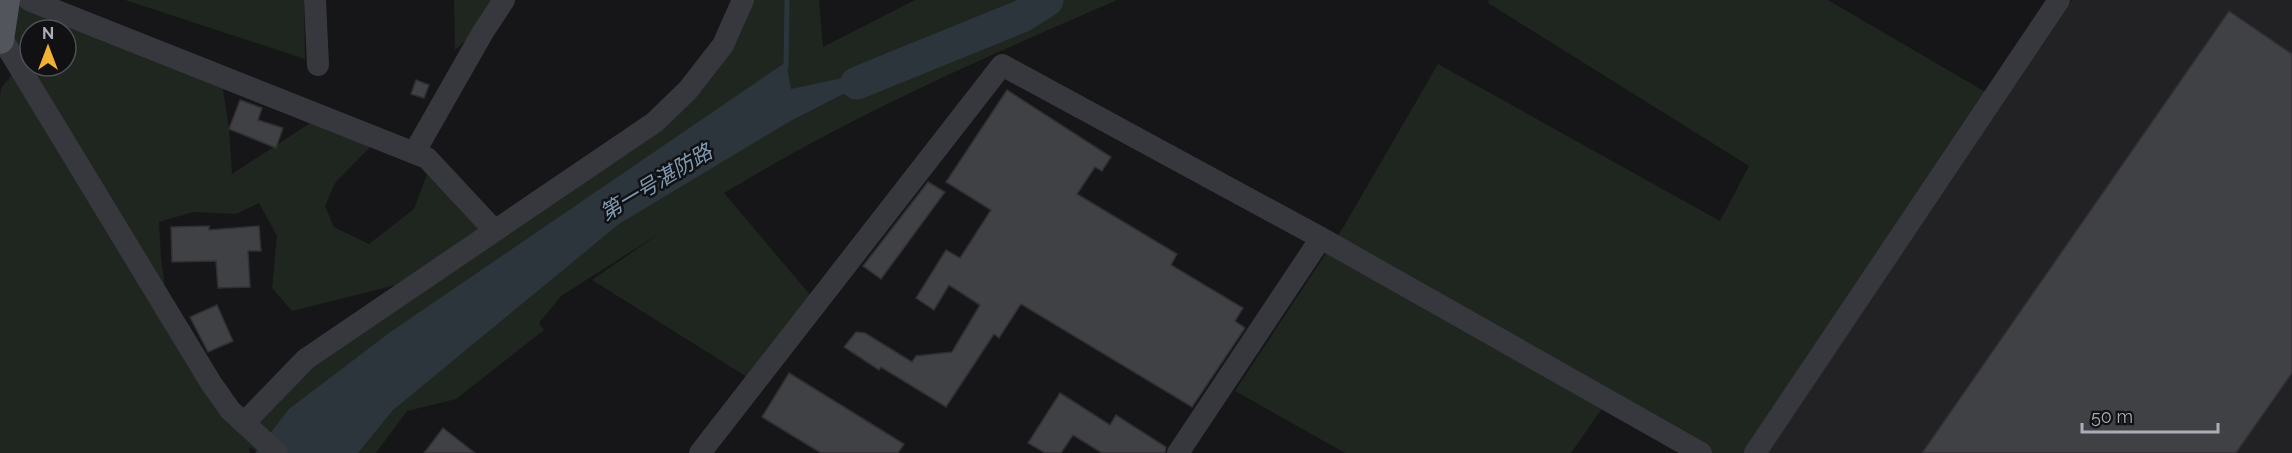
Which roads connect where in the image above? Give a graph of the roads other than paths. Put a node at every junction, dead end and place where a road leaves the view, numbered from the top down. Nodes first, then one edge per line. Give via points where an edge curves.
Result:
1 (6, 0) edge
2 (29, 0) edge
3 (315, 0) edge
4 (504, 0) edge
5 (743, 0) edge
6 (2059, 0) edge
7 (0, 38) edge
8 (318, 66) dead end
9 (414, 153) junction
10 (494, 230) junction
11 (1321, 238) junction
12 (244, 423) junction
13 (277, 453) edge
14 (700, 453) edge
15 (1178, 453) edge
16 (1701, 453) edge
17 (1755, 453) edge

1 - 7 main road
2 - 9 street
3 - 8 street
4 - 9 street
5 - 10 street via 723,45 688,90 655,122
6 - 17 street
7 - 12 street via 211,383
9 - 10 street via 427,158
10 - 12 street via 306,358
11 - 14 street via 1002,66
11 - 15 street
11 - 16 street
12 - 13 street

